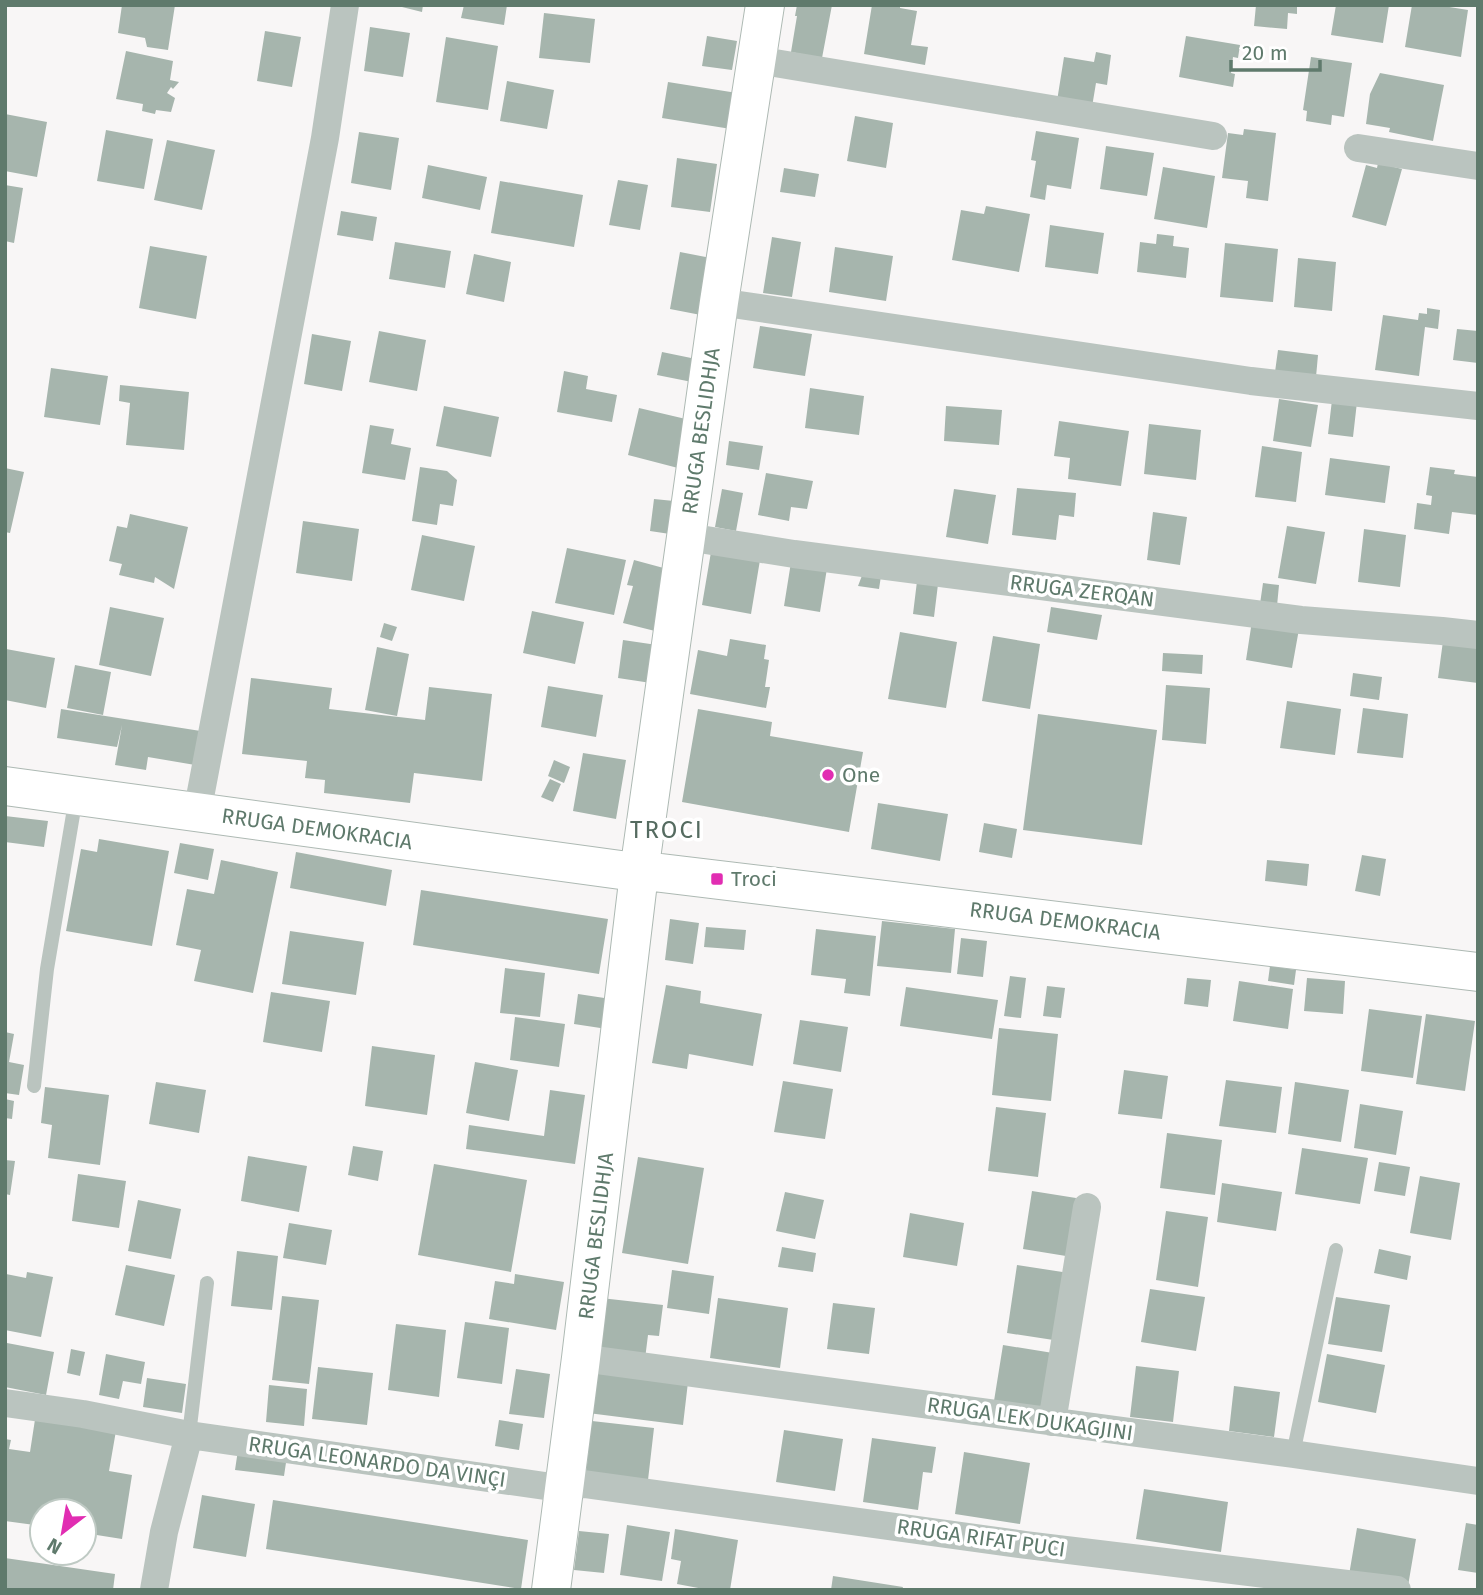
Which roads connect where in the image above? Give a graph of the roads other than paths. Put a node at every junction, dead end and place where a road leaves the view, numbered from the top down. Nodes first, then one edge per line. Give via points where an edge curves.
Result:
1 (345, 5) edge
2 (765, 5) edge
3 (757, 60) junction
4 (1213, 136) dead end
5 (1358, 148) dead end
6 (1478, 166) edge
7 (719, 302) junction
8 (1478, 407) edge
9 (687, 537) junction
10 (1478, 635) edge
11 (5, 786) edge
12 (76, 796) junction
13 (197, 813) junction
14 (640, 871) junction
15 (1478, 972) edge
16 (34, 1086) dead end
17 (1087, 1207) dead end
18 (1336, 1250) dead end
19 (207, 1283) dead end
20 (581, 1358) junction
21 (5, 1403) edge
22 (1052, 1422) junction
23 (189, 1434) junction
24 (1293, 1454) junction
25 (1478, 1481) edge
26 (565, 1485) junction
27 (154, 1590) edge
28 (551, 1590) edge
29 (1397, 1590) edge

1 - 13 street via 325,138
2 - 3 main road, RRUGA BESLIDHJA
3 - 4 street
3 - 7 main road, RRUGA BESLIDHJA
5 - 6 street
7 - 8 street via 1251,381
7 - 9 main road, RRUGA BESLIDHJA
9 - 10 street, RRUGA ZERQAN via 1301,620
9 - 14 main road, RRUGA BESLIDHJA
11 - 12 main road, RRUGA DEMOKRACIA
12 - 13 main road, RRUGA DEMOKRACIA
12 - 16 lane via 47,969
13 - 14 main road, RRUGA DEMOKRACIA
14 - 15 main road, RRUGA DEMOKRACIA
14 - 20 main road, RRUGA BESLIDHJA
17 - 22 street
18 - 24 lane
19 - 23 lane
20 - 22 street, RRUGA LEK DUKAGJINI
20 - 26 main road, RRUGA BESLIDHJA
21 - 23 street, RRUGA LEONARDO DA VINÇI
22 - 24 street, RRUGA LEK DUKAGJINI
23 - 26 street, RRUGA LEONARDO DA VINÇI via 545,1486
23 - 27 street
24 - 25 street, RRUGA LEK DUKAGJINI
26 - 28 main road, RRUGA BESLIDHJA
26 - 29 street, RRUGA RIFAT PUCI

